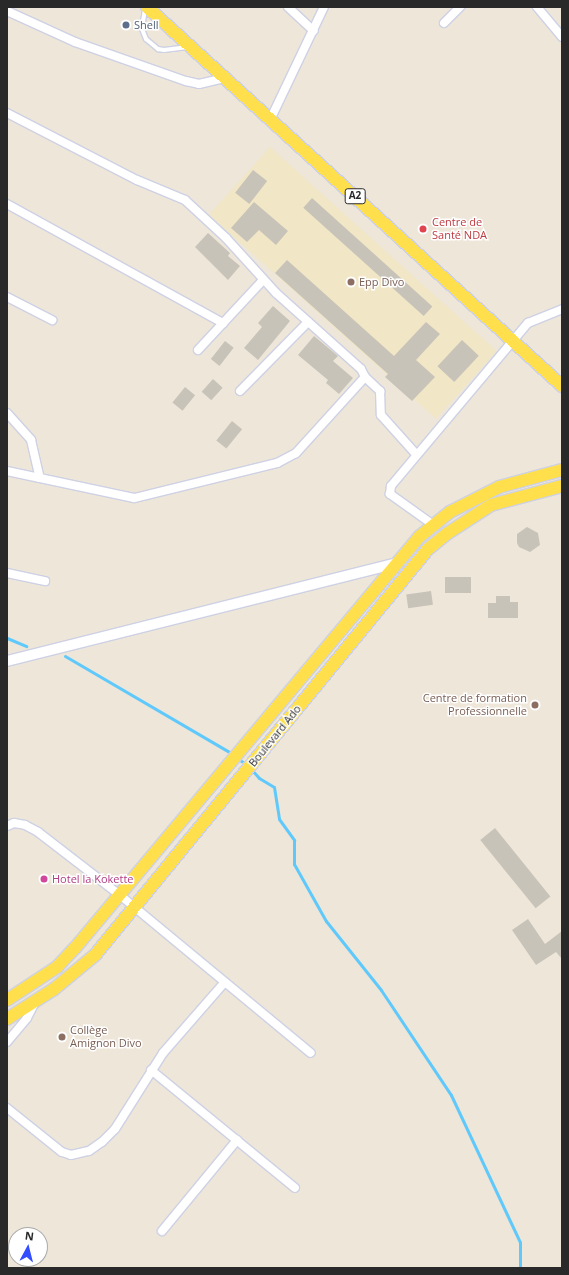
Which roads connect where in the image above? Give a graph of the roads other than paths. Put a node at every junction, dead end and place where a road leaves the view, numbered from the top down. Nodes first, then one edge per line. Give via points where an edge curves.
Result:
1 (146, 7) edge
2 (288, 7) edge
3 (324, 7) edge
4 (460, 7) edge
5 (536, 7) edge
6 (7, 11) edge
7 (444, 23) dead end
8 (314, 31) junction
9 (562, 37) edge
10 (191, 46) junction
11 (226, 78) junction
12 (7, 113) edge
13 (271, 118) junction
14 (7, 204) edge
15 (263, 280) junction
16 (7, 297) edge
17 (562, 309) edge
18 (52, 320) dead end
19 (308, 322) junction
20 (223, 323) junction
21 (512, 339) junction
22 (198, 350) dead end
23 (365, 377) junction
24 (562, 386) edge
25 (240, 391) dead end
26 (7, 414) edge
27 (416, 454) junction
28 (562, 470) edge
29 (7, 471) edge
30 (40, 478) junction
31 (562, 486) edge
32 (432, 524) junction
33 (394, 564) junction
34 (7, 573) edge
35 (45, 581) dead end
36 (7, 661) edge
37 (7, 826) edge
38 (121, 896) junction
39 (135, 907) junction
40 (225, 982) junction
41 (7, 1000) edge
42 (35, 1002) junction
43 (7, 1019) edge
44 (7, 1042) edge
45 (311, 1053) dead end
46 (152, 1070) junction
47 (7, 1108) edge
48 (237, 1140) junction
49 (295, 1188) dead end
50 (162, 1231) dead end

1 - 10 main road, A2
1 - 10 lane via 142,29 146,39 164,50
2 - 8 street
3 - 8 street
4 - 7 street
5 - 9 street
6 - 11 street via 75,42 186,81 199,84
8 - 13 street
10 - 11 main road, A2
11 - 13 main road, A2
12 - 15 street via 137,180 185,200 226,238
13 - 21 main road, A2
14 - 20 street
15 - 19 street
15 - 20 street
16 - 18 street
17 - 21 street via 534,318
19 - 23 street via 361,369
19 - 25 street
20 - 22 street
21 - 24 main road, A2
21 - 27 street
23 - 27 street via 380,391 380,415
23 - 30 street via 296,453 277,463 134,498
26 - 30 street via 31,440
27 - 32 street via 391,486 390,494
28 - 32 main road, Boulevard Ado via 499,487
29 - 30 street
31 - 39 main road, Boulevard Ado via 491,505 428,549
32 - 33 main road, Boulevard Ado
33 - 36 street
33 - 38 main road, Boulevard Ado via 237,751
34 - 35 street
37 - 38 street via 14,823 25,825 38,832
38 - 39 street
38 - 41 main road, Boulevard Ado via 57,967
39 - 40 street
39 - 42 main road, Boulevard Ado via 95,955
40 - 45 street
40 - 46 street via 163,1053
42 - 43 main road, Boulevard Ado
42 - 44 street via 27,1018
46 - 47 street via 115,1129 102,1142 79,1154 62,1152
46 - 48 street
48 - 49 street
48 - 50 street

